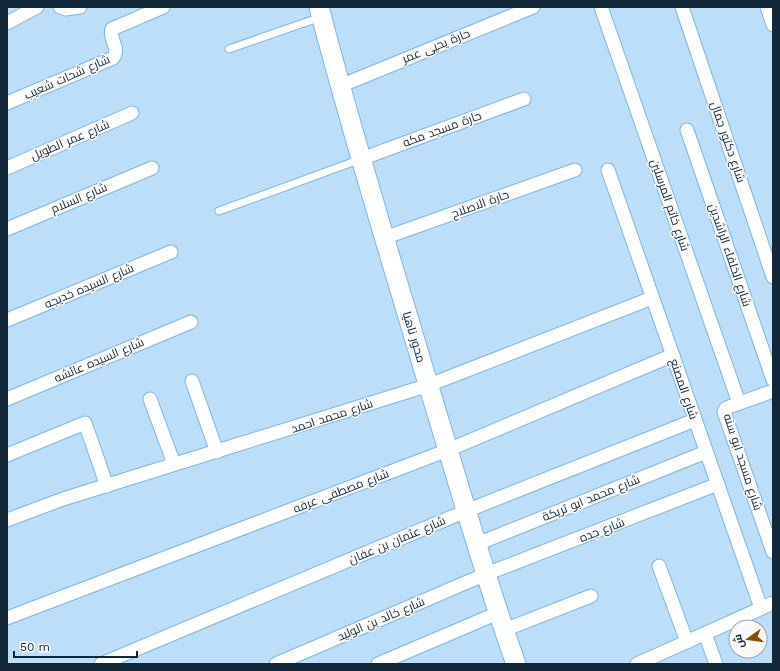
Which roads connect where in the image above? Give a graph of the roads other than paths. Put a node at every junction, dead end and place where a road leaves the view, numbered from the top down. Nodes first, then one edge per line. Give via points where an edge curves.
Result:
1 (37, 7) edge
2 (60, 7) edge
3 (80, 7) edge
4 (163, 7) edge
5 (533, 7) edge
6 (601, 7) edge
7 (682, 7) edge
8 (767, 7) edge
9 (510, 11) edge
10 (320, 12) edge
11 (7, 23) edge
12 (773, 25) edge
13 (229, 49) dead end
14 (340, 86) junction
15 (524, 99) dead end
16 (7, 104) edge
17 (132, 113) dead end
18 (687, 130) dead end
19 (361, 159) junction
20 (7, 168) edge
21 (152, 168) dead end
22 (575, 170) dead end
23 (608, 170) dead end
24 (219, 211) dead end
25 (7, 229) edge
26 (384, 238) junction
27 (171, 252) dead end
28 (773, 277) edge
29 (652, 298) junction
30 (7, 320) edge
31 (191, 322) dead end
32 (673, 355) junction
33 (773, 380) edge
34 (192, 381) dead end
35 (429, 385) junction
36 (773, 391) edge
37 (7, 399) edge
38 (150, 399) dead end
39 (739, 403) junction
40 (695, 420) junction
41 (448, 450) junction
42 (217, 452) junction
43 (706, 452) junction
44 (7, 455) edge
45 (174, 464) junction
46 (718, 484) junction
47 (107, 486) junction
48 (466, 511) junction
49 (7, 520) edge
50 (476, 544) junction
51 (773, 552) edge
52 (659, 566) dead end
53 (486, 574) junction
54 (591, 596) dead end
55 (773, 603) edge
56 (761, 608) junction
57 (7, 618) edge
58 (501, 621) junction
59 (705, 634) junction
60 (687, 642) junction
61 (101, 664) edge
62 (276, 664) edge
63 (378, 664) edge
64 (516, 664) edge
65 (639, 664) edge
66 (716, 664) edge

1 - 11 street
2 - 3 street
4 - 16 street, شارع شحات شعيب via 112,28 111,34 116,50 113,58
5 - 9 street, حارة يحيى عمر
6 - 39 street, شارع خاتم المرسلين
7 - 28 street, شارع دكتور جمال
8 - 12 street
9 - 14 street, حارة يحيى عمر
10 - 13 lane
10 - 14 main road, محور ناهيا
14 - 19 main road, محور ناهيا
15 - 19 street, حارة مسجد مكه
17 - 20 street, شارع عمر الطويل
18 - 33 street, شارع الخلفاء الراشدين
19 - 24 lane
19 - 26 main road, محور ناهيا
21 - 25 street, شارع السلام
22 - 26 street, حارة الاصلاح
23 - 29 street, شارع المصنع
26 - 35 main road, محور ناهيا
27 - 30 street, شارع السيده خديجه
29 - 32 street, شارع المصنع
29 - 35 street, شارع محمد احمد
31 - 37 street, شارع السيده عائشه
32 - 40 street, شارع المصنع
32 - 41 street, شارع مصطفى عرفه
34 - 42 street
35 - 41 main road, محور ناهيا
35 - 42 street, شارع محمد احمد
36 - 39 street
38 - 45 street
39 - 51 street, شارع مسجد ابو سنه via 726,408 724,412
40 - 43 street, شارع المصنع
40 - 48 street, شارع عثمان بن عفان
41 - 48 main road, محور ناهيا
41 - 57 street, شارع مصطفى عرفه
42 - 45 street, شارع محمد احمد
43 - 46 street, شارع المصنع
43 - 50 street, شارع محمد ابو تريكة
44 - 47 street via 84,423 87,425
45 - 47 street, شارع محمد احمد
46 - 53 street, شارع جده
46 - 56 street, شارع المصنع
47 - 49 street, شارع محمد احمد
48 - 50 main road, محور ناهيا
48 - 61 street, شارع عثمان بن عفان
50 - 53 main road, محور ناهيا
52 - 60 street
53 - 58 main road, محور ناهيا
53 - 62 street, شارع خالد بن الوليد
54 - 58 street
55 - 56 street
56 - 59 street
58 - 63 street
58 - 64 main road, محور ناهيا
59 - 60 street
59 - 66 street
60 - 65 street

